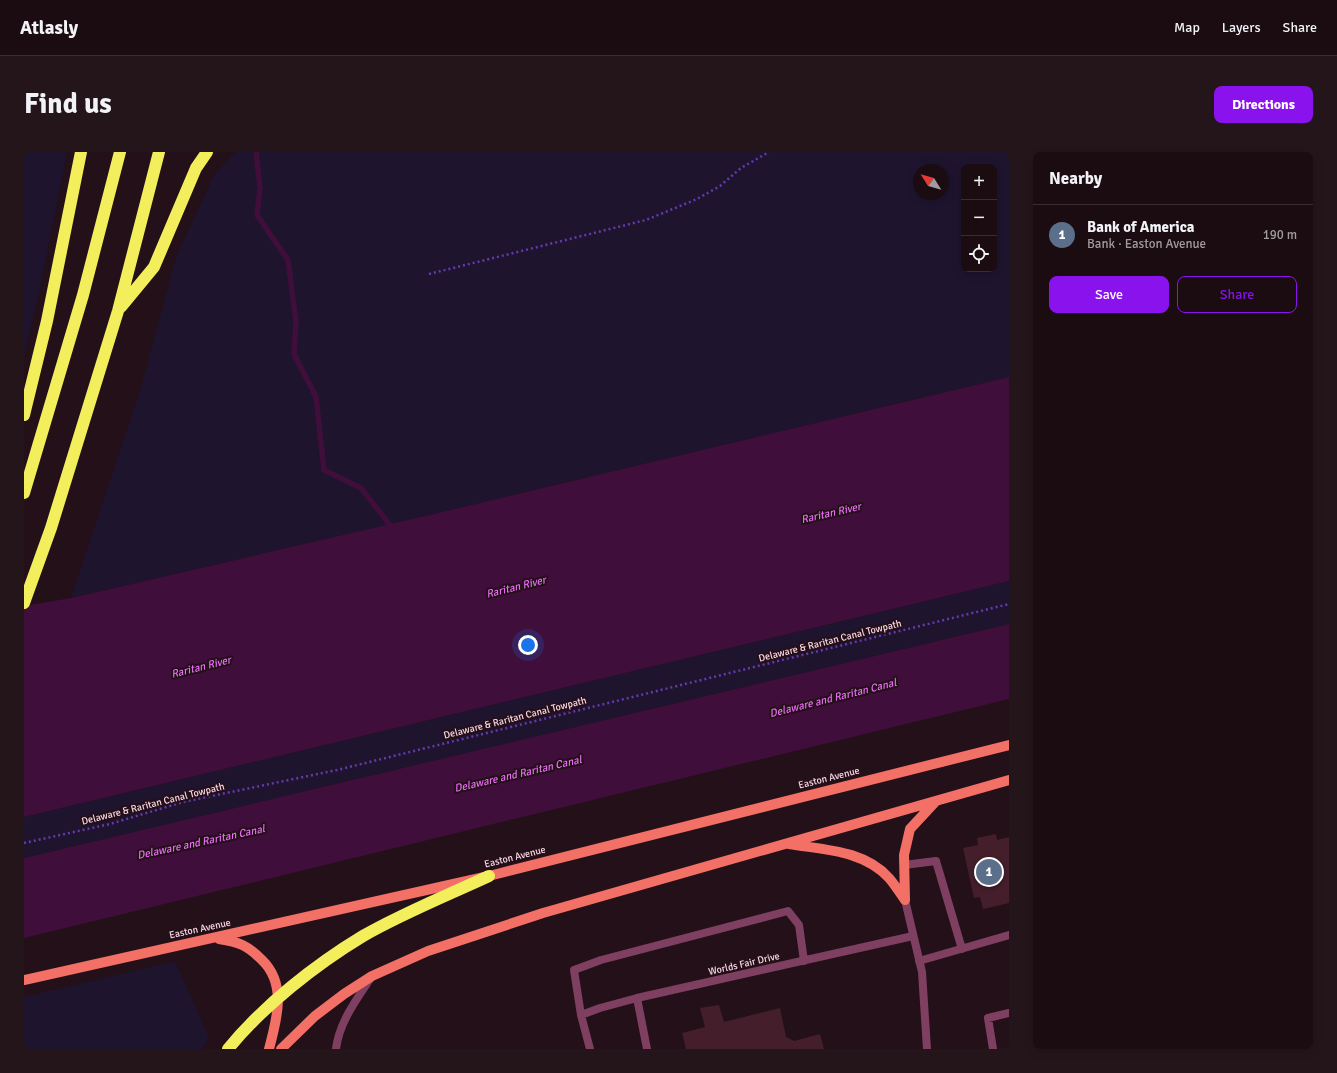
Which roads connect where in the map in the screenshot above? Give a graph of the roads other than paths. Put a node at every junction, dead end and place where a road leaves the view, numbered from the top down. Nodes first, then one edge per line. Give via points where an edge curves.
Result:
1 (81, 152) edge
2 (120, 152) edge
3 (159, 152) edge
4 (207, 152) edge
5 (118, 311) junction
6 (24, 415) edge
7 (24, 464) edge
8 (26, 488) edge
9 (24, 603) edge
10 (1009, 745) edge
11 (1009, 780) edge
12 (936, 801) junction
13 (785, 843) junction
14 (904, 865) junction
15 (490, 876) junction
16 (905, 900) junction
17 (1009, 935) edge
18 (913, 936) junction
19 (214, 938) junction
20 (962, 949) junction
21 (804, 961) junction
22 (919, 962) junction
23 (372, 976) junction
24 (24, 980) edge
25 (278, 997) junction
26 (637, 998) junction
27 (1009, 1013) edge
28 (581, 1015) junction
29 (228, 1049) edge
30 (269, 1049) edge
31 (281, 1049) edge
32 (336, 1049) edge
33 (590, 1049) edge
34 (647, 1049) edge
35 (927, 1049) edge
36 (993, 1049) edge

1 - 6 highway via 47,321
2 - 8 highway via 83,295
3 - 5 highway
4 - 5 highway via 196,168 154,267
5 - 9 highway via 51,528
7 - 8 highway
10 - 15 main road, Easton Avenue
11 - 12 main road
12 - 13 main road
12 - 14 main road via 910,830
13 - 16 main road via 854,854 878,867
13 - 23 main road via 536,915 428,951
14 - 16 main road
14 - 20 street via 936,861
15 - 19 main road, Easton Avenue
15 - 25 highway via 364,936 332,956
16 - 18 street
17 - 20 street
18 - 21 street, Worlds Fair Drive
18 - 22 street
19 - 24 main road, Easton Avenue
19 - 25 main road via 245,945 255,953 272,973 277,984
20 - 22 street
21 - 26 street, Worlds Fair Drive
21 - 28 street via 799,925 788,911 601,960 574,970
22 - 35 street via 922,972
23 - 31 main road via 315,1016
23 - 32 street via 348,1014
25 - 29 highway
25 - 30 main road via 276,1024
26 - 28 street, Worlds Fair Drive
26 - 34 street
27 - 36 street via 988,1018
28 - 33 street

